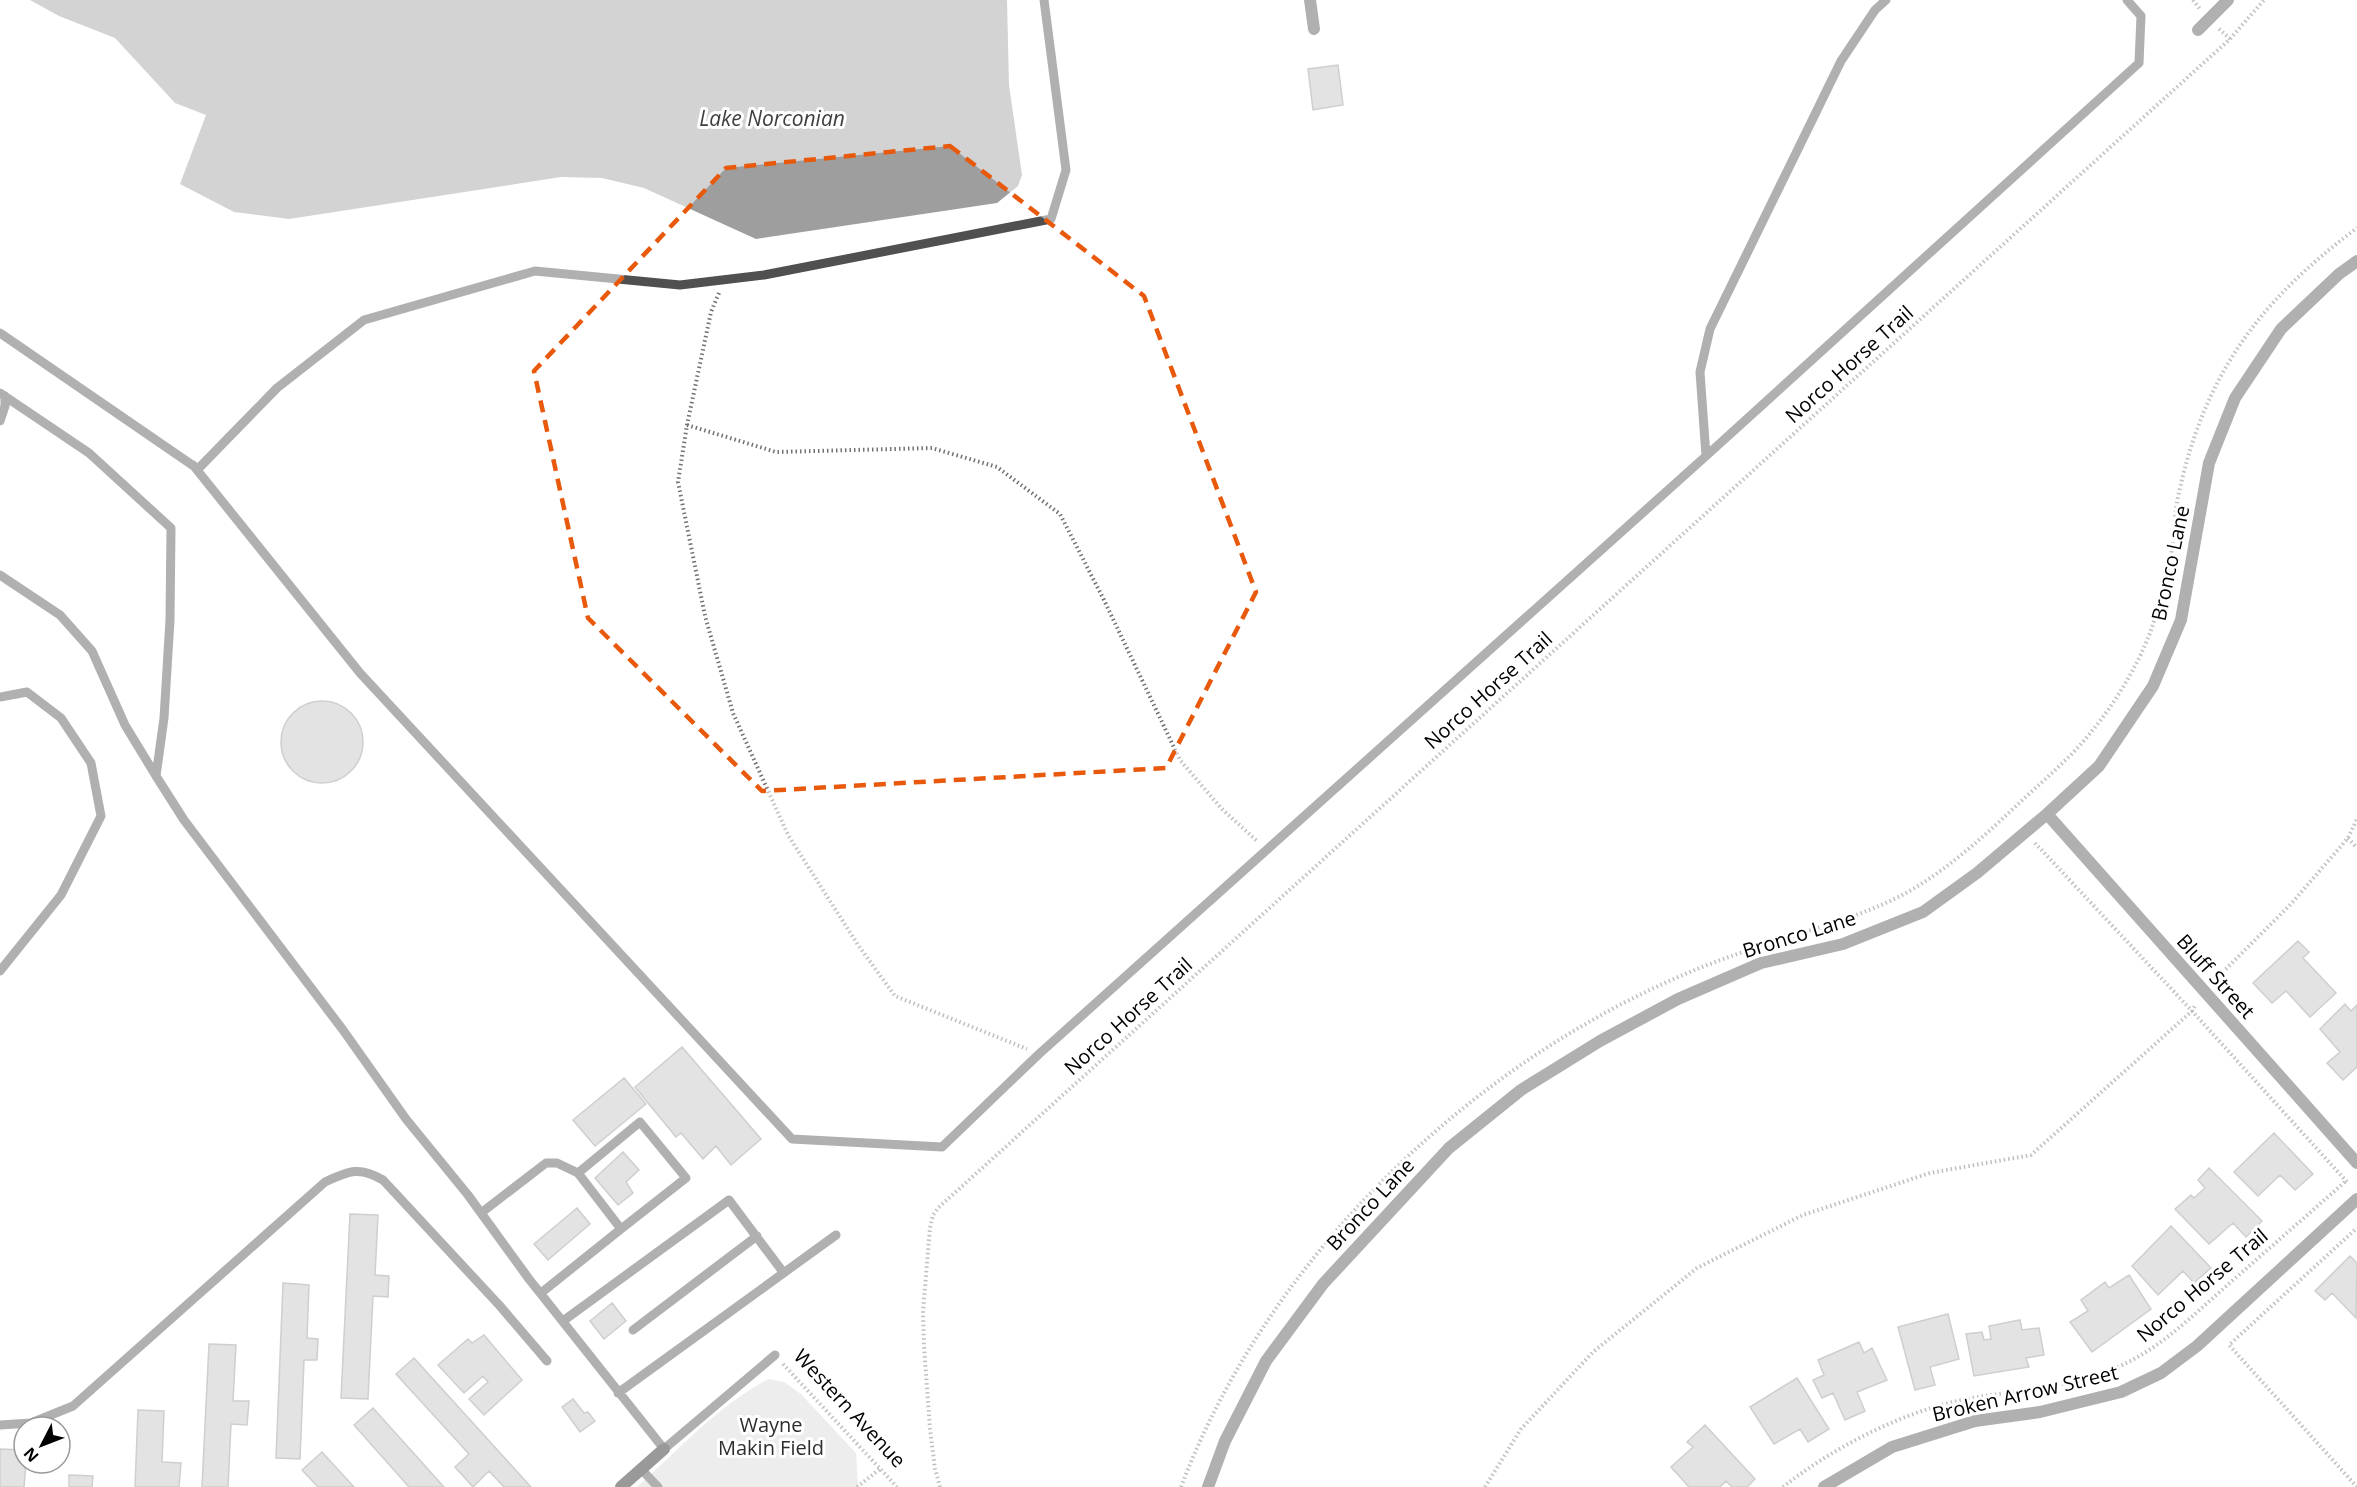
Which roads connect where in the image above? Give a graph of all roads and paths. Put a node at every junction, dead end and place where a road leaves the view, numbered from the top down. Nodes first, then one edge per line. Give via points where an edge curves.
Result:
1 (1044, 0) edge
2 (1310, 0) edge
3 (1886, 0) edge
4 (2127, 0) edge
5 (2228, 0) edge
6 (2264, 0) edge
7 (1314, 29) dead end
8 (2198, 30) dead end
9 (2357, 228) edge
10 (2357, 261) edge
11 (725, 280) junction
12 (0, 333) edge
13 (2, 395) edge
14 (0, 421) edge
15 (687, 425) junction
16 (1706, 456) junction
17 (193, 465) junction
18 (0, 576) edge
19 (0, 697) edge
20 (156, 776) junction
21 (2007, 814) junction
22 (2047, 814) junction
23 (2357, 819) edge
24 (2025, 832) junction
25 (2348, 838) junction
26 (2357, 848) edge
27 (1267, 850) junction
28 (0, 971) edge
29 (2204, 991) junction
30 (2192, 1011) junction
31 (1039, 1054) junction
32 (2357, 1163) edge
33 (578, 1173) junction
34 (2357, 1199) edge
35 (482, 1213) junction
36 (2357, 1228) edge
37 (621, 1229) junction
38 (836, 1235) dead end
39 (757, 1236) junction
40 (783, 1272) junction
41 (541, 1293) junction
42 (563, 1321) junction
43 (633, 1330) dead end
44 (775, 1355) joint
45 (547, 1362) dead end
46 (618, 1392) junction
47 (0, 1425) edge
48 (664, 1449) junction
49 (641, 1469) junction
50 (880, 1469) junction
51 (621, 1487) edge
52 (658, 1487) edge
53 (857, 1487) edge
54 (897, 1487) edge
55 (940, 1487) edge
56 (1181, 1487) edge
57 (1208, 1487) edge
58 (1485, 1487) edge
59 (1783, 1487) edge
60 (1824, 1487) edge
61 (2357, 1487) edge

1 - 11 lane via 1066,170 1051,219 764,276
2 - 7 street
3 - 16 lane via 1841,61 1710,329 1700,372
4 - 16 lane via 2141,16 2139,63
5 - 8 street
6 - 55 path, Norco Horse Trail via 2230,39 938,1208 930,1228 923,1311 930,1429
9 - 21 path via 2278,295 2226,365 2188,454 2177,501 2170,561 2149,633 2111,706 2091,732
10 - 22 street, Bronco Lane via 2282,329 2235,398 2209,463 2181,620 2153,686 2099,766
11 - 15 path via 711,312
11 - 17 lane via 680,285 535,271 364,320 277,388 198,469
12 - 17 lane
13 - 14 lane via 5,406
13 - 20 lane via 89,453 171,528 170,620
15 - 27 path via 777,452 933,448 997,467 1060,514 1180,760 1221,808
15 - 31 path via 678,483 705,616 733,713 788,835 895,996
16 - 27 lane
17 - 31 lane via 360,672 792,1140 942,1147
18 - 20 lane via 60,615 93,651 125,725
19 - 28 lane via 27,692 61,718 91,763 101,816 61,895
20 - 35 lane via 184,820 406,1119
21 - 24 path, Norco Horse Trail
21 - 56 path via 1969,850 1904,894 1683,973 1580,1027 1470,1101 1382,1181 1289,1290 1232,1379
22 - 24 street, Bronco Lane
22 - 29 street, Bluff Street
23 - 25 path
24 - 30 path, Norco Horse Trail
24 - 57 street, Bronco Lane via 1923,912 1843,944 1761,963 1678,999 1521,1090 1449,1148 1323,1284 1266,1361 1225,1441
25 - 26 path
25 - 29 path via 2291,904
27 - 31 lane
29 - 30 path
29 - 32 street, Bluff Street
30 - 58 path via 2031,1155 1930,1173 1803,1215 1697,1268 1593,1352 1521,1429
30 - 59 path, Norco Horse Trail via 2346,1181 2174,1332 2137,1358 2097,1375 1951,1402 1868,1434 1820,1460
33 - 35 lane via 557,1163 546,1163
33 - 37 lane
33 - 37 lane via 640,1122 686,1178
34 - 60 street, Broken Arrow Street via 2197,1346 2162,1373 2121,1392 2040,1412 1975,1421 1892,1447
35 - 41 lane
36 - 61 path via 2229,1345
37 - 41 lane
38 - 40 lane
39 - 40 lane
39 - 42 lane via 729,1200
39 - 43 lane
40 - 46 lane
41 - 42 lane
42 - 46 lane
44 - 48 lane
44 - 50 path, Western Avenue
45 - 47 lane via 383,1180 368,1171 347,1171 325,1182 73,1406 31,1423
46 - 48 lane
48 - 49 street
49 - 51 street
49 - 52 lane
50 - 53 path
50 - 54 path, Western Avenue

